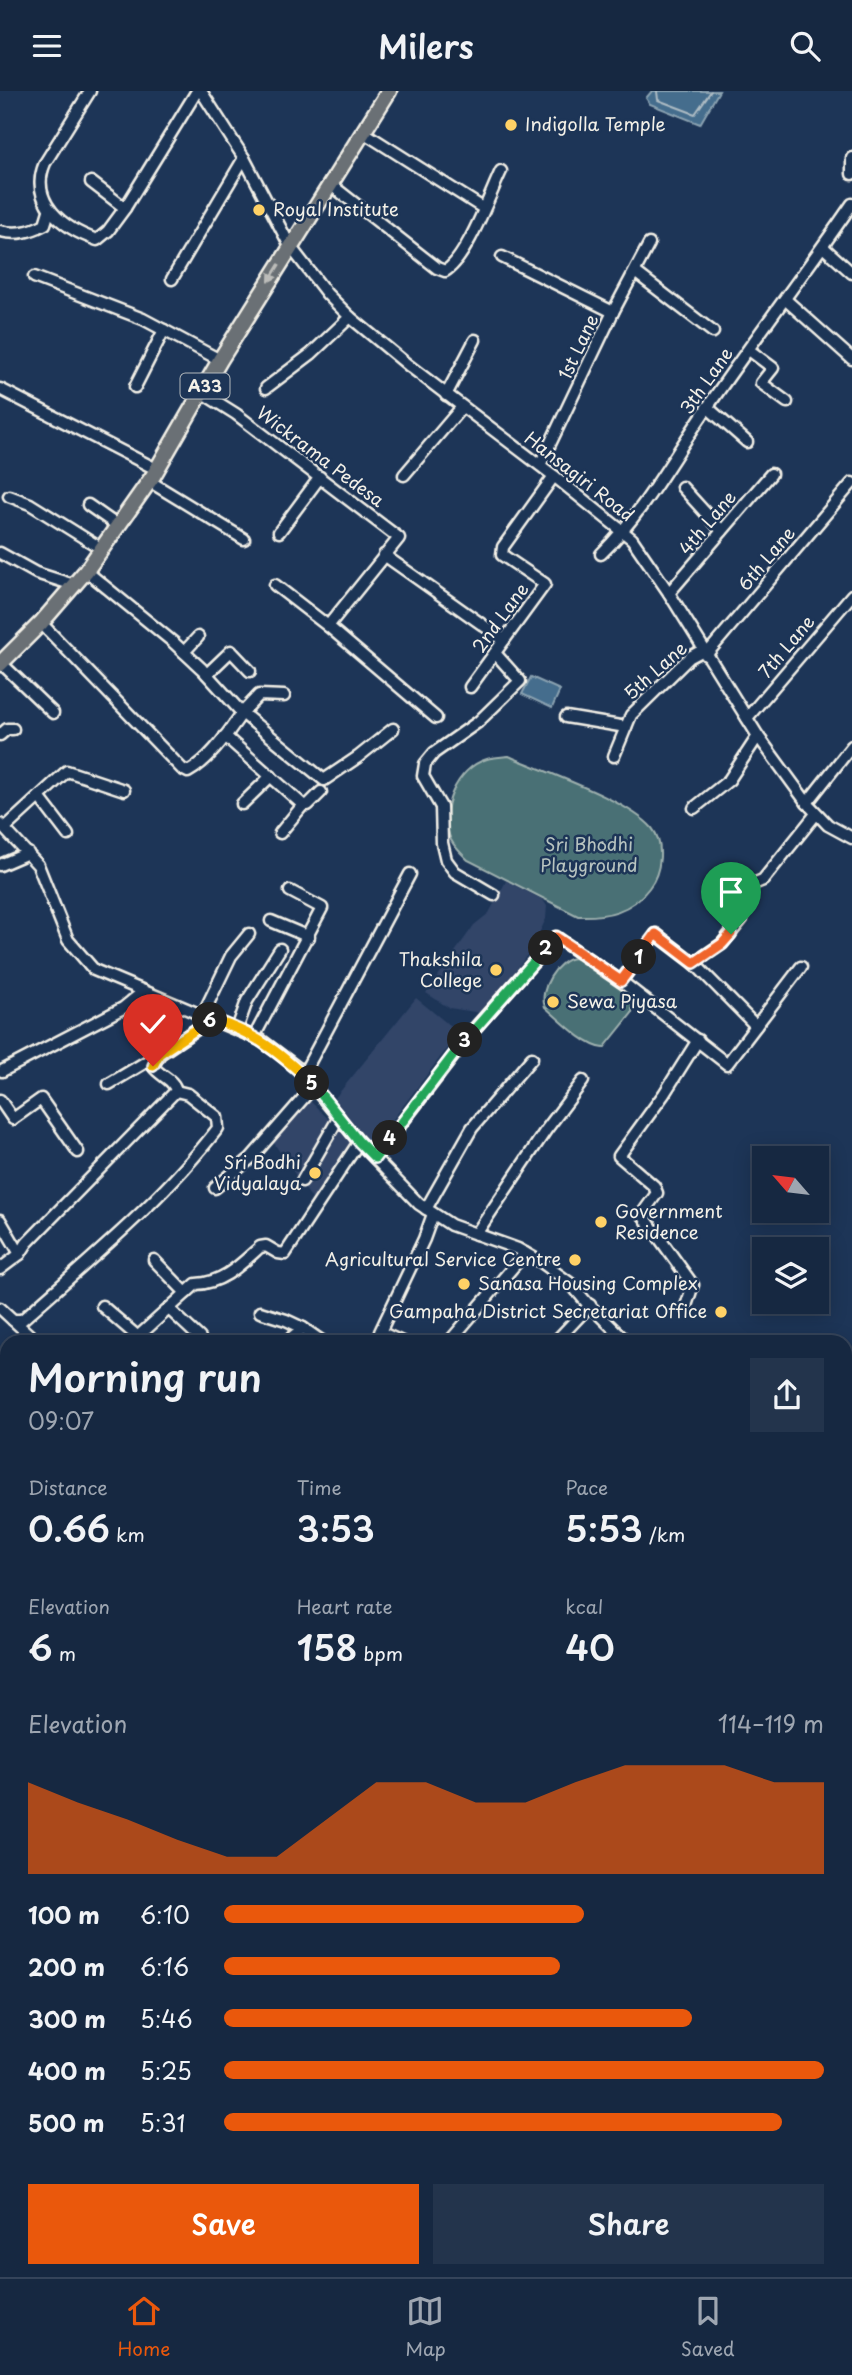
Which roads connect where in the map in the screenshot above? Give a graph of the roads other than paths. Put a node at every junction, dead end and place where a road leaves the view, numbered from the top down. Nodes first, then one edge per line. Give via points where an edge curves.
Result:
1 (90, 91) edge
2 (199, 91) edge
3 (389, 91) edge
4 (363, 132) junction
5 (244, 157) junction
6 (852, 158) edge
7 (501, 171) dead end
8 (852, 174) edge
9 (91, 183) dead end
10 (330, 184) junction
11 (852, 204) edge
12 (125, 208) junction
13 (483, 208) junction
14 (49, 211) junction
15 (0, 230) edge
16 (649, 244) dead end
17 (290, 246) junction
18 (821, 250) junction
19 (502, 257) dead end
20 (635, 272) junction
21 (852, 273) edge
22 (34, 277) dead end
23 (172, 279) dead end
24 (786, 300) junction
25 (613, 312) junction
26 (350, 317) junction
27 (164, 330) junction
28 (713, 332) dead end
29 (475, 340) dead end
30 (749, 350) junction
31 (852, 359) edge
32 (220, 360) junction
33 (135, 387) dead end
34 (267, 388) dead end
35 (0, 389) edge
36 (201, 391) junction
37 (446, 395) junction
38 (786, 402) dead end
39 (462, 407) junction
40 (707, 407) junction
41 (747, 442) dead end
42 (540, 465) junction
43 (771, 474) dead end
44 (153, 475) junction
45 (404, 475) dead end
46 (554, 476) junction
47 (320, 477) junction
48 (852, 483) edge
49 (682, 487) dead end
50 (9, 496) dead end
51 (88, 505) dead end
52 (118, 526) junction
53 (624, 531) junction
54 (722, 531) junction
55 (279, 532) dead end
56 (244, 539) dead end
57 (102, 549) junction
58 (0, 553) edge
59 (601, 554) dead end
60 (384, 555) junction
61 (86, 571) junction
62 (74, 585) junction
63 (275, 585) dead end
64 (669, 593) junction
65 (852, 595) edge
66 (41, 623) junction
67 (328, 626) junction
68 (198, 637) dead end
69 (504, 640) junction
70 (184, 652) junction
71 (705, 652) junction
72 (495, 653) junction
73 (2, 660) edge
74 (250, 671) dead end
75 (207, 674) junction
76 (470, 687) dead end
77 (284, 696) dead end
78 (53, 713) dead end
79 (242, 713) junction
80 (566, 717) dead end
81 (436, 718) dead end
82 (747, 718) junction
83 (626, 727) junction
84 (13, 729) dead end
85 (393, 729) dead end
86 (0, 735) edge
87 (225, 736) junction
88 (758, 736) junction
89 (852, 746) edge
90 (614, 756) dead end
91 (271, 776) junction
92 (124, 790) dead end
93 (321, 792) dead end
94 (39, 797) junction
95 (807, 803) junction
96 (242, 804) dead end
97 (303, 806) junction
98 (694, 808) dead end
99 (816, 814) junction
100 (3, 826) edge
101 (280, 833) dead end
102 (68, 835) dead end
103 (852, 838) edge
104 (28, 853) junction
105 (0, 865) edge
106 (410, 874) dead end
107 (290, 891) dead end
108 (494, 894) dead end
109 (271, 921) dead end
110 (249, 934) dead end
111 (309, 937) junction
112 (280, 949) dead end
113 (694, 963) junction
114 (801, 967) dead end
115 (621, 981) junction
116 (144, 991) junction
117 (207, 1017) junction
118 (756, 1027) junction
119 (237, 1029) junction
120 (254, 1037) junction
121 (698, 1040) junction
122 (159, 1054) junction
123 (532, 1058) dead end
124 (2, 1071) dead end
125 (303, 1075) junction
126 (583, 1081) dead end
127 (109, 1084) dead end
128 (314, 1086) junction
129 (176, 1091) junction
130 (0, 1100) edge
131 (339, 1117) junction
132 (359, 1142) junction
133 (78, 1152) dead end
134 (375, 1158) junction
135 (302, 1181) dead end
136 (215, 1188) dead end
137 (430, 1211) junction
138 (0, 1220) edge
139 (476, 1234) junction
140 (525, 1253) junction
141 (20, 1254) junction
142 (153, 1260) dead end
143 (0, 1269) edge
144 (186, 1293) junction
145 (590, 1305) junction
146 (102, 1306) dead end
147 (686, 1306) dead end
148 (0, 1308) edge
149 (169, 1308) junction
150 (260, 1312) dead end
151 (13, 1320) junction
152 (303, 1328) junction
153 (380, 1332) junction
154 (29, 1335) edge
155 (131, 1335) edge
156 (139, 1335) edge
157 (197, 1335) edge
158 (294, 1335) edge
159 (313, 1335) edge
160 (378, 1335) edge
161 (387, 1335) edge
162 (455, 1335) edge
163 (562, 1335) edge
164 (620, 1335) edge

1 - 14 street via 41,173 41,191
2 - 5 street, Hansagiri Road
2 - 12 street
3 - 4 highway, A33
4 - 10 highway, A33
4 - 13 street
5 - 17 street, Hansagiri Road
5 - 23 street
6 - 8 street
7 - 13 street
9 - 12 street
10 - 13 street via 445,271 472,234
10 - 17 highway, A33
11 - 18 street, 3th Lane
12 - 14 street via 97,240
14 - 15 street via 45,224 32,231 12,234
16 - 20 street, 1st Lane
17 - 26 street, Hansagiri Road
17 -> 32 highway, A33
18 - 21 street
18 - 24 street, 3th Lane
19 - 25 street
20 - 25 street, 1st Lane
20 - 28 street
22 - 27 street
24 - 30 street, 3th Lane
24 - 31 street
25 - 42 street, 1st Lane
26 - 34 street
26 - 37 street, Hansagiri Road
27 - 32 street
27 - 33 street
29 - 37 street
30 - 38 street via 772,368 761,383
30 - 40 street, 3th Lane
32 - 36 highway, A33
35 - 44 street
36 - 44 highway, A33
36 - 47 street, Wickrama Pedesa
37 - 39 street, Hansagiri Road
39 - 42 street, Hansagiri Road
39 - 45 street
40 - 41 street
40 - 53 street, 3th Lane
42 - 46 street, Hansagiri Road
43 - 54 street, 4th Lane
44 - 52 highway, A33
44 - 56 street
46 - 53 street, Hansagiri Road
46 - 69 street, 2nd Lane via 503,547 502,555 545,584
47 - 55 street
47 - 60 street, Wickrama Pedesa via 399,538
48 - 71 street, 6th Lane
49 - 54 street
50 - 57 street
51 - 52 street
52 - 57 highway, A33
53 - 59 street, 3th Lane
53 - 64 street, Hansagiri Road
54 - 64 street, 4th Lane
57 - 61 highway, A33
58 - 62 street via 36,573
60 - 67 street
60 - 69 street
61 - 62 highway, A33
61 - 70 street
62 - 66 highway, A33
63 - 67 street
64 - 71 street, Hansagiri Road
65 - 82 street, 7th Lane
66 - 73 highway, A33
66 - 87 street via 182,769 188,772 198,767
67 - 81 street
68 - 70 street
69 - 72 street, 2nd Lane
70 - 75 street
71 - 82 street, Hansagiri Road
71 - 83 street, 5th Lane via 690,657 665,680 631,715
72 - 76 street, 2nd Lane
72 - 108 street via 520,681 478,722 434,753 423,776 441,807 446,860 455,872
73 - 78 street
74 - 75 street via 231,651
75 - 79 street
77 - 79 street via 259,695
79 - 85 street via 324,780
79 - 87 street
80 - 83 street
82 - 88 street, Hansagiri Road
83 - 90 street, 5th Lane
84 - 86 street
87 - 91 street
88 - 95 street, Hansagiri Road
88 - 98 street via 729,780
89 - 95 street
91 - 96 street
91 - 97 street
92 - 94 street via 67,771
93 - 97 street
94 - 100 street
94 - 102 street
95 - 99 street, Hansagiri Road
97 - 101 street
99 - 103 street, Hansagiri Road
99 - 113 street via 763,880 736,891 742,919 722,944
100 - 104 street
104 - 105 street
104 - 116 street via 38,865 68,940 94,970
106 - 125 street
107 - 111 street via 322,908
109 - 111 street
110 - 117 street via 231,956
111 - 120 street
112 - 119 street via 247,1001
113 - 115 street via 656,934
113 - 118 street
114 - 118 street
115 - 121 street
115 - 134 street via 556,937 475,1028
116 - 117 street
116 - 124 street via 123,1008
117 - 119 street
117 - 122 street
118 - 121 street via 727,1064
119 - 120 street
120 - 125 street
121 - 147 street via 619,1156 654,1186 657,1193 642,1214 693,1285
122 - 127 street
122 - 129 street via 153,1066
123 - 137 street via 471,1128
125 - 128 street
126 - 139 street
128 - 131 street
128 - 136 street via 251,1158
129 - 141 street
129 - 151 street via 188,1094 217,1117 218,1128 113,1241 22,1320
130 - 133 street via 13,1119 41,1099
131 - 132 street
131 - 135 street
132 - 134 street
132 - 144 street via 285,1254 260,1247 231,1273 210,1284 196,1284
134 - 137 street
137 - 139 street
137 - 153 street via 424,1239
138 - 141 street
139 - 140 street
140 - 145 street via 570,1283
140 - 162 street
141 - 143 street
142 - 144 street
144 - 149 street
145 - 163 street
145 - 164 street
146 - 155 street
148 - 151 street
149 - 156 street
149 - 157 street
150 - 152 street
151 - 154 street
152 - 158 street
152 - 159 street
153 - 160 street
153 - 161 street

